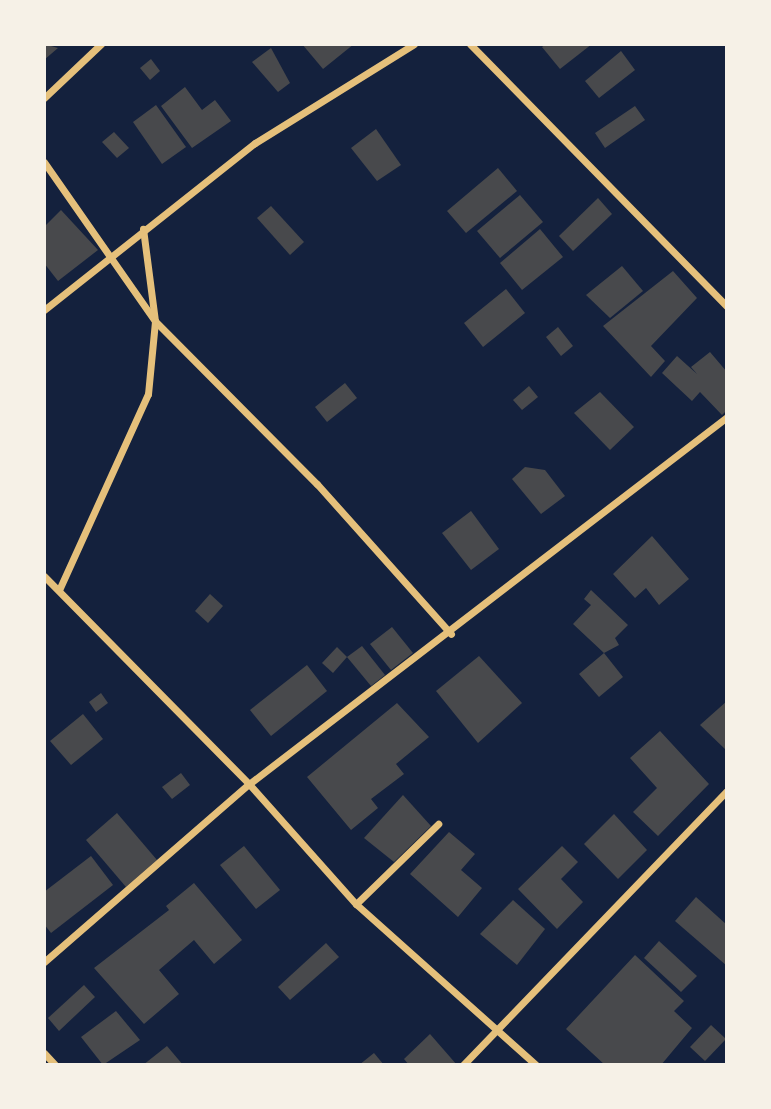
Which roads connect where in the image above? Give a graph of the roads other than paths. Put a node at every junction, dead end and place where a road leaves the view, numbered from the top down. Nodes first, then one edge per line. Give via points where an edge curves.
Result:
1 (101, 44) edge
2 (414, 44) edge
3 (470, 44) edge
4 (44, 98) edge
5 (44, 162) edge
6 (143, 229) junction
7 (111, 254) junction
8 (727, 306) edge
9 (44, 310) edge
10 (155, 321) junction
11 (727, 417) edge
12 (44, 576) edge
13 (59, 590) junction
14 (451, 634) junction
15 (249, 783) junction
16 (727, 791) edge
17 (438, 824) dead end
18 (356, 904) junction
19 (44, 961) edge
20 (500, 1030) junction
21 (44, 1053) edge
22 (55, 1065) edge
23 (463, 1065) edge
24 (536, 1065) edge

1 - 4 street
2 - 6 street via 255,143
3 - 8 street
5 - 7 street
6 - 7 street
6 - 10 street
7 - 9 street
7 - 10 street
10 - 13 street via 148,394
10 - 14 street via 317,484
11 - 14 street
12 - 13 street
13 - 15 street
14 - 15 street
15 - 18 street
15 - 19 street
16 - 20 street
17 - 18 street
18 - 20 street
20 - 23 street
20 - 24 street
21 - 22 street

